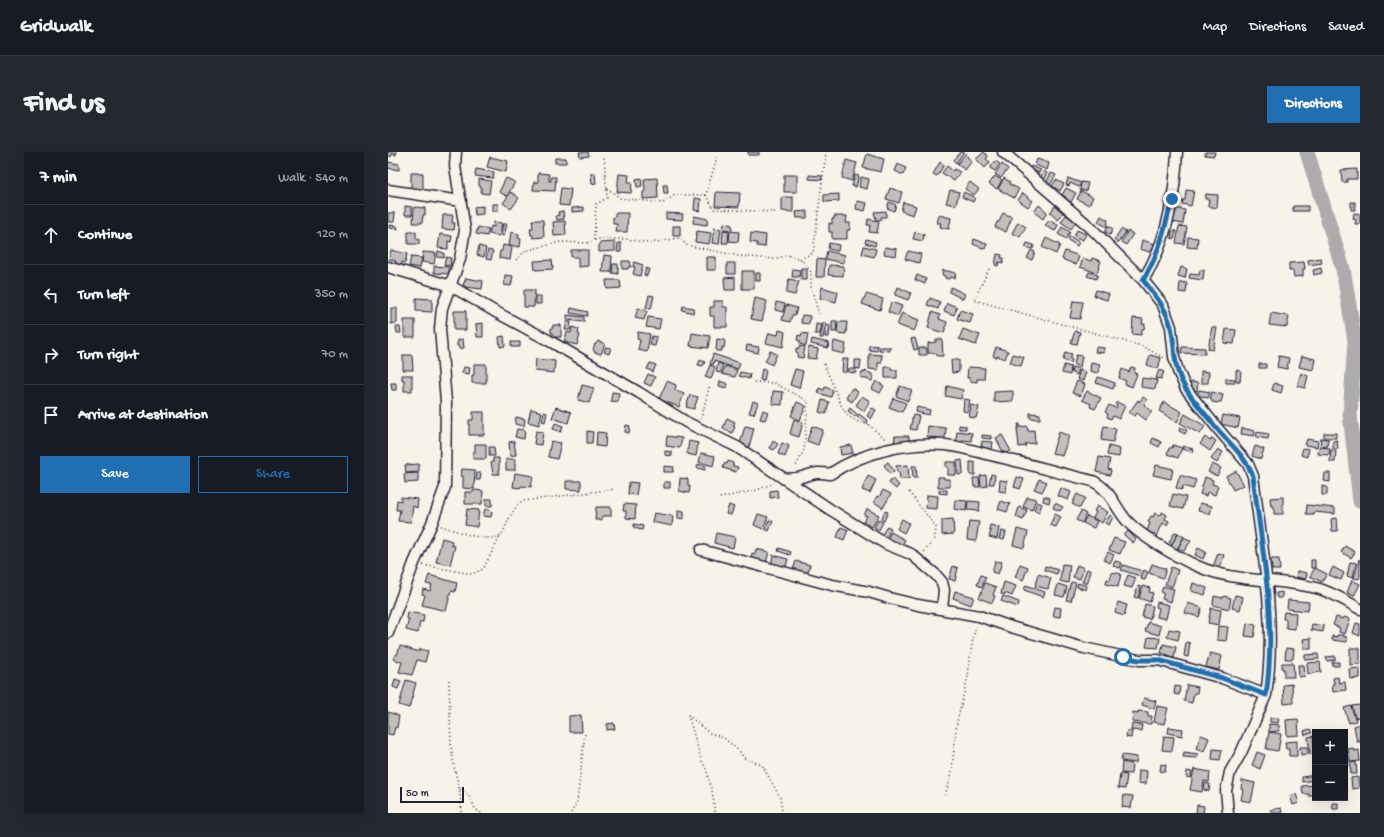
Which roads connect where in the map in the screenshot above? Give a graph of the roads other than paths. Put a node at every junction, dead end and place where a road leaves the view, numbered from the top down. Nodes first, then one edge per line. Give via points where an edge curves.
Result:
1 (456, 152) edge
2 (1003, 152) edge
3 (1177, 152) edge
4 (388, 190) edge
5 (461, 201) junction
6 (388, 267) edge
7 (1143, 280) junction
8 (451, 286) junction
9 (787, 478) junction
10 (701, 550) dead end
11 (1267, 580) junction
12 (942, 609) junction
13 (1360, 609) edge
14 (388, 633) edge
15 (1266, 695) junction
16 (1228, 813) edge

1 - 5 street via 455,166
2 - 7 street via 1090,227
3 - 7 street via 1172,199 1162,240 1152,266
4 - 5 street
5 - 8 street via 466,230
6 - 8 street
7 - 11 street via 1163,305 1171,327 1176,365 1186,389 1248,464 1253,476
8 - 9 street via 587,362 686,422 737,447
8 - 14 street via 442,308 440,329 446,402 445,487
9 - 11 street via 817,472 830,474 846,464 896,447 946,445 1093,482 1107,491 1129,523 1196,566 1221,575
9 - 12 street via 886,544 911,554 943,584
10 - 12 street via 842,588
11 - 13 street via 1316,588
11 - 15 street via 1271,642
12 - 15 street via 979,616 1084,648 1139,660 1158,660 1222,678
15 - 16 street via 1230,772 1226,791

